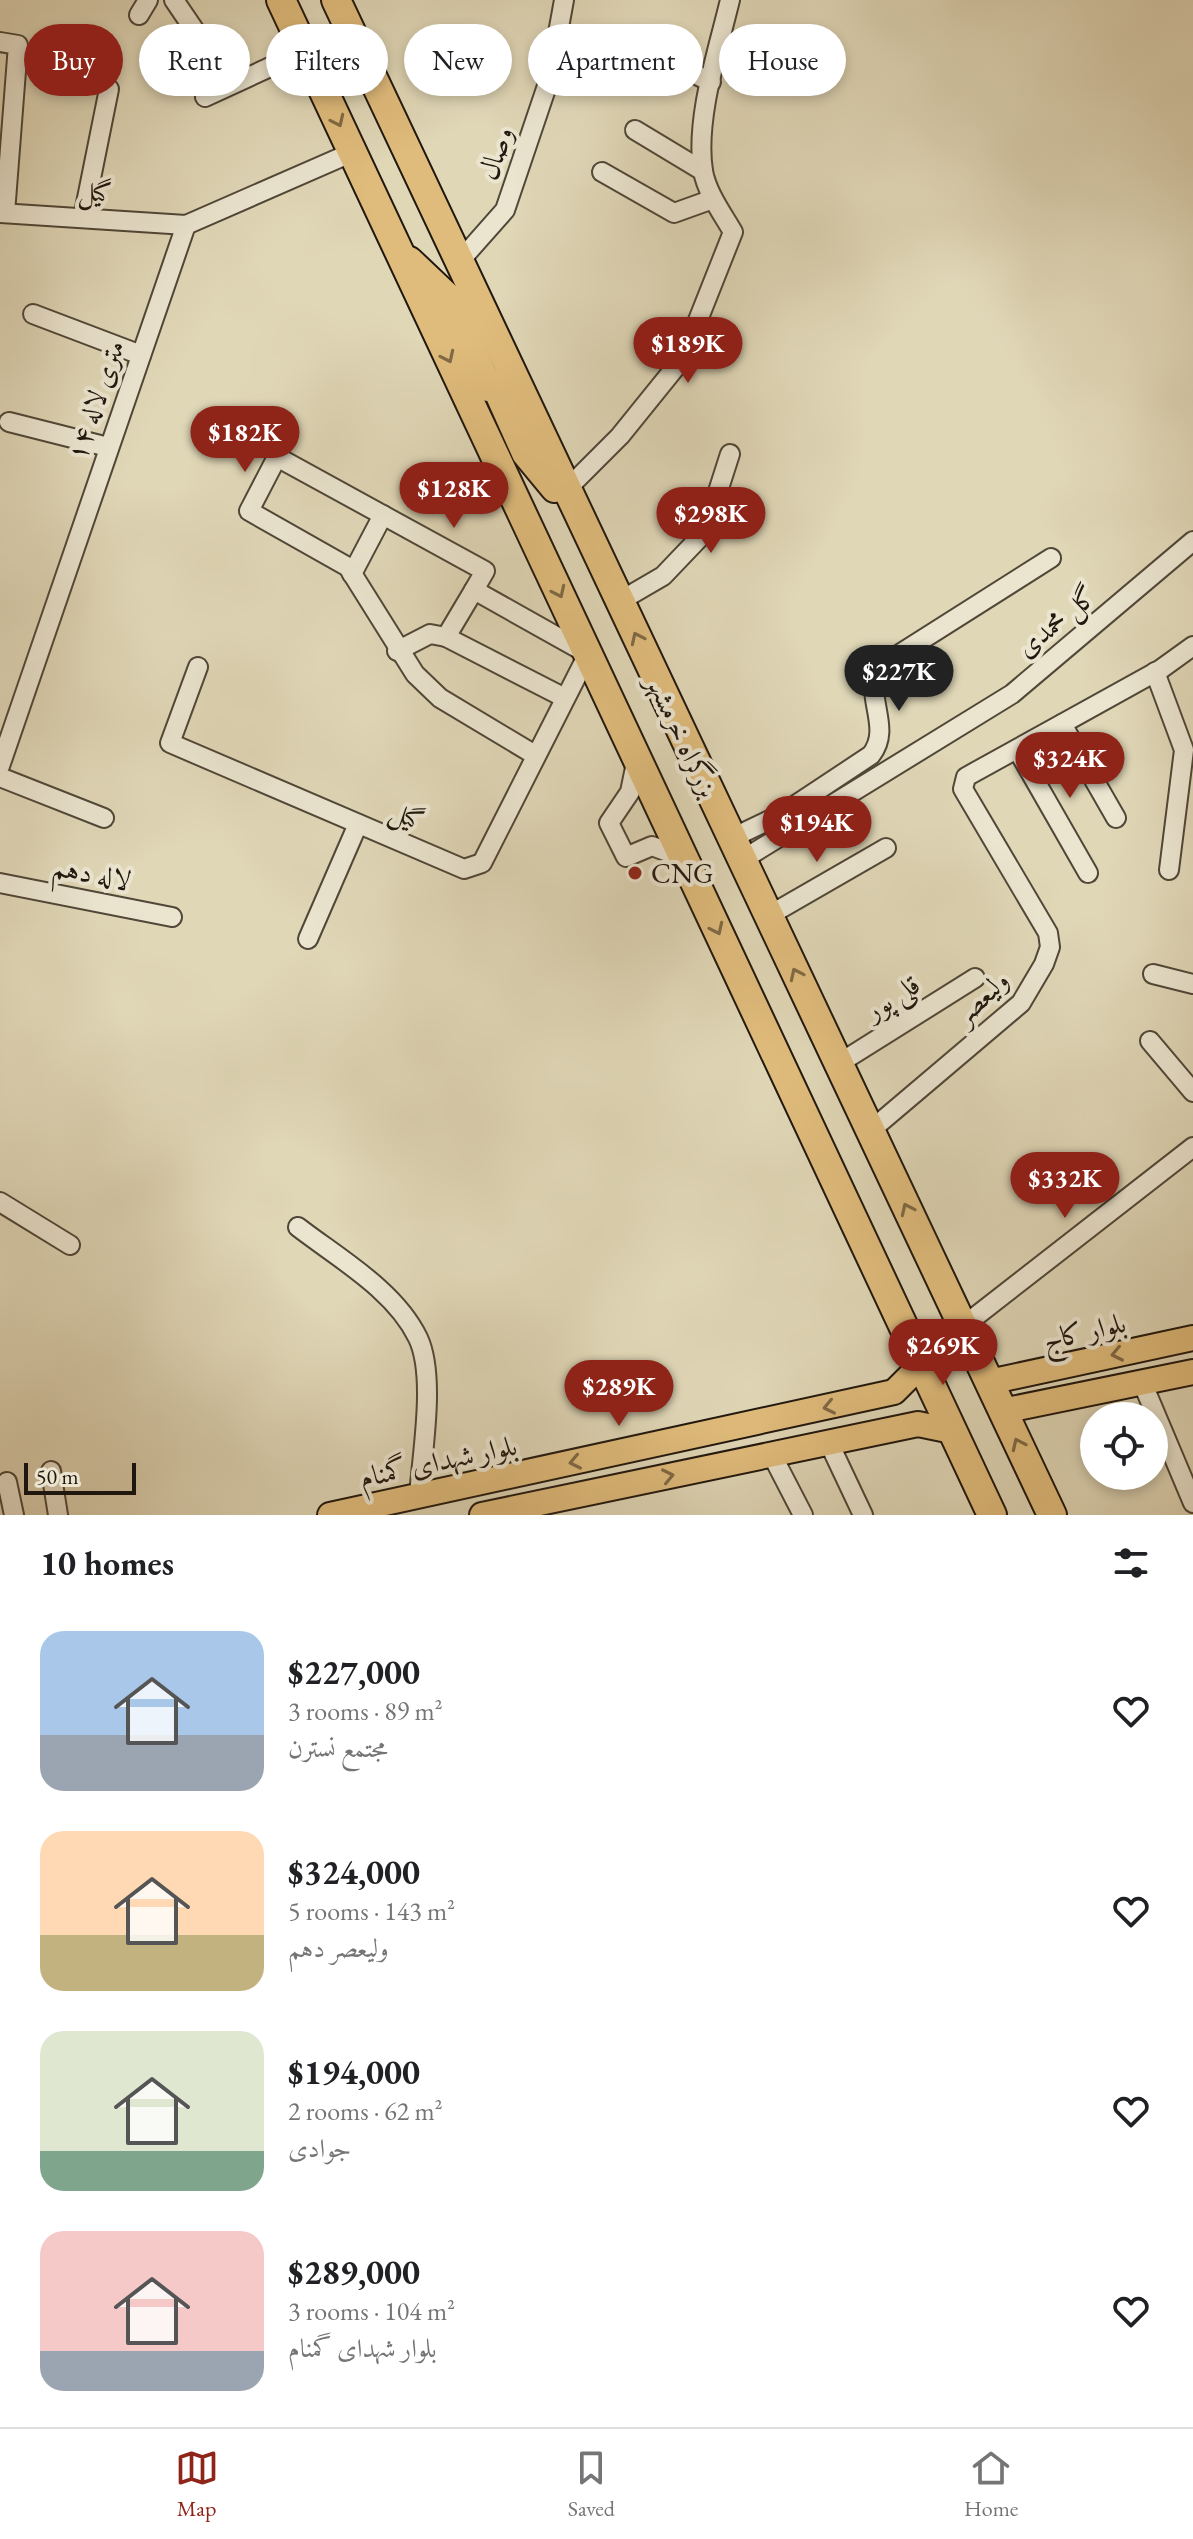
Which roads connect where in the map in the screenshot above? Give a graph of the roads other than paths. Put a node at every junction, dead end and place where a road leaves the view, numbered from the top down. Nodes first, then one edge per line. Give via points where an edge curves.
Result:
1 (174, 0) edge
2 (281, 0) edge
3 (336, 0) edge
4 (564, 0) edge
5 (730, 0) edge
6 (190, 24) edge
7 (292, 24) edge
8 (0, 42) edge
9 (266, 69) edge
10 (703, 78) edge
11 (711, 82) junction
12 (108, 96) edge
13 (326, 96) edge
14 (205, 97) dead end
15 (635, 130) dead end
16 (353, 152) junction
17 (703, 171) junction
18 (602, 172) dead end
19 (713, 199) junction
20 (2, 213) edge
21 (83, 218) junction
22 (186, 225) junction
23 (459, 262) junction
24 (33, 314) dead end
25 (141, 355) junction
26 (491, 386) junction
27 (9, 422) dead end
28 (108, 447) junction
29 (730, 454) dead end
30 (567, 489) junction
31 (383, 515) junction
32 (581, 520) junction
33 (1192, 541) edge
34 (1051, 558) dead end
35 (352, 574) junction
36 (474, 590) junction
37 (620, 601) junction
38 (446, 637) junction
39 (1193, 646) edge
40 (397, 651) junction
41 (588, 654) junction
42 (198, 667) dead end
43 (1155, 672) junction
44 (565, 698) junction
45 (1062, 724) junction
46 (1017, 749) junction
47 (535, 755) junction
48 (637, 758) junction
49 (0, 766) edge
50 (0, 777) edge
51 (104, 818) dead end
52 (1116, 818) dead end
53 (358, 824) junction
54 (886, 848) dead end
55 (737, 849) junction
56 (684, 858) junction
57 (1169, 870) dead end
58 (1088, 873) dead end
59 (0, 883) edge
60 (768, 916) junction
61 (172, 917) dead end
62 (308, 939) dead end
63 (1153, 974) dead end
64 (975, 978) dead end
65 (1193, 984) edge
66 (1150, 1041) dead end
67 (838, 1064) junction
68 (1193, 1092) edge
69 (870, 1131) junction
70 (1193, 1147) edge
71 (0, 1202) edge
72 (298, 1227) dead end
73 (70, 1245) dead end
74 (962, 1327) junction
75 (1193, 1338) edge
76 (921, 1365) junction
77 (1038, 1372) junction
78 (1193, 1372) edge
79 (989, 1382) junction
80 (1142, 1382) junction
81 (898, 1391) junction
82 (1043, 1403) junction
83 (1002, 1411) junction
84 (918, 1424) junction
85 (952, 1431) junction
86 (829, 1443) junction
87 (772, 1455) junction
88 (51, 1471) dead end
89 (7, 1482) dead end
90 (419, 1496) junction
91 (1193, 1503) edge
92 (14, 1515) edge
93 (58, 1515) edge
94 (330, 1515) edge
95 (482, 1515) edge
96 (803, 1515) edge
97 (863, 1515) edge
98 (992, 1515) edge
99 (1052, 1515) edge

1 - 6 street
2 - 7 highway, بزرگراه خرمشهر
3 - 23 highway, بزرگراه خرمشهر
4 - 23 street, وصال via 550,77 505,210
5 - 11 street
8 - 20 street via 18,45
9 - 14 street
10 - 11 street
11 - 17 street
12 - 21 street
13 -> 16 highway, بزرگراه خرمشهر
15 - 17 street
16 - 22 street
16 -> 26 highway, بزرگراه خرمشهر via 400,254
17 - 19 street
18 - 19 street via 674,213
19 - 30 street via 733,232 683,358 620,436
20 - 21 street, گیل
21 - 22 street, گیل
22 - 25 street, ۱۴ متری لاله
23 - 26 highway, بزرگراه خرمشهر
24 - 25 street
25 - 28 street, ۱۴ متری لاله
26 - 30 highway, بزرگراه خرمشهر
26 - 32 highway via 526,453
26 -> 41 highway, بزرگراه خرمشهر
27 - 28 street
28 - 49 street, ۱۴ متری لاله
29 - 37 street via 705,532 663,576
30 - 32 highway, بزرگراه خرمشهر
31 - 35 street
31 - 35 street via 277,457 249,511
31 - 36 street via 485,571
32 - 37 highway, بزرگراه خرمشهر
33 - 55 street, گل محمدی via 1012,694
34 - 55 street via 879,667 872,688 880,744
35 - 40 street
36 - 38 street
36 - 41 street
55 -> 37 highway, بزرگراه خرمشهر
38 - 40 street via 430,634
38 - 44 street
39 - 43 street
40 - 47 street via 440,698
41 - 44 street, گیل
41 - 48 highway, بزرگراه خرمشهر
42 - 53 street, گیل via 170,743
43 - 45 street
43 - 57 street via 1184,750
44 - 47 street, گیل
45 - 46 street
45 - 52 street
46 - 58 street
46 - 69 street, ولیعصر via 966,777 963,789 1048,933 1044,964 1021,1003
47 - 53 street, گیل via 482,863 474,868 448,864
48 - 56 highway, بزرگراه خرمشهر
48 - 56 street via 630,792 609,823 626,857 652,846
50 - 51 street
53 - 62 street
54 - 60 street
55 - 60 highway, بزرگراه خرمشهر
56 -> 76 highway, بزرگراه خرمشهر
59 - 61 street, لاله دهم
67 -> 60 highway, بزرگراه خرمشهر
63 - 65 street
64 - 67 street, قلی پور
66 - 68 street
67 - 69 highway, بزرگراه خرمشهر
74 -> 69 highway, بزرگراه خرمشهر
70 - 74 street
71 - 73 street
72 - 90 street via 379,1290 418,1338 426,1367
74 - 79 highway, بزرگراه خرمشهر
75 -> 77 main road, بلوار کاج
76 - 81 main road
76 - 85 highway, بزرگراه خرمشهر
77 - 79 main road, بلوار کاج
77 - 82 main road via 1030,1392
78 - 80 main road
79 - 83 highway, بزرگراه خرمشهر
80 - 82 main road
80 - 91 street
81 - 84 main road via 910,1390 923,1399 925,1411
81 -> 90 main road, بلوار شهدای گمنام
82 - 83 main road
99 -> 83 highway, بزرگراه خرمشهر
84 - 85 main road
84 - 86 main road
85 - 98 highway, بزرگراه خرمشهر
86 - 87 main road
86 - 97 street
95 -> 87 main road
87 - 96 street
88 - 93 street
89 - 92 street
90 - 94 main road, بلوار شهدای گمنام

